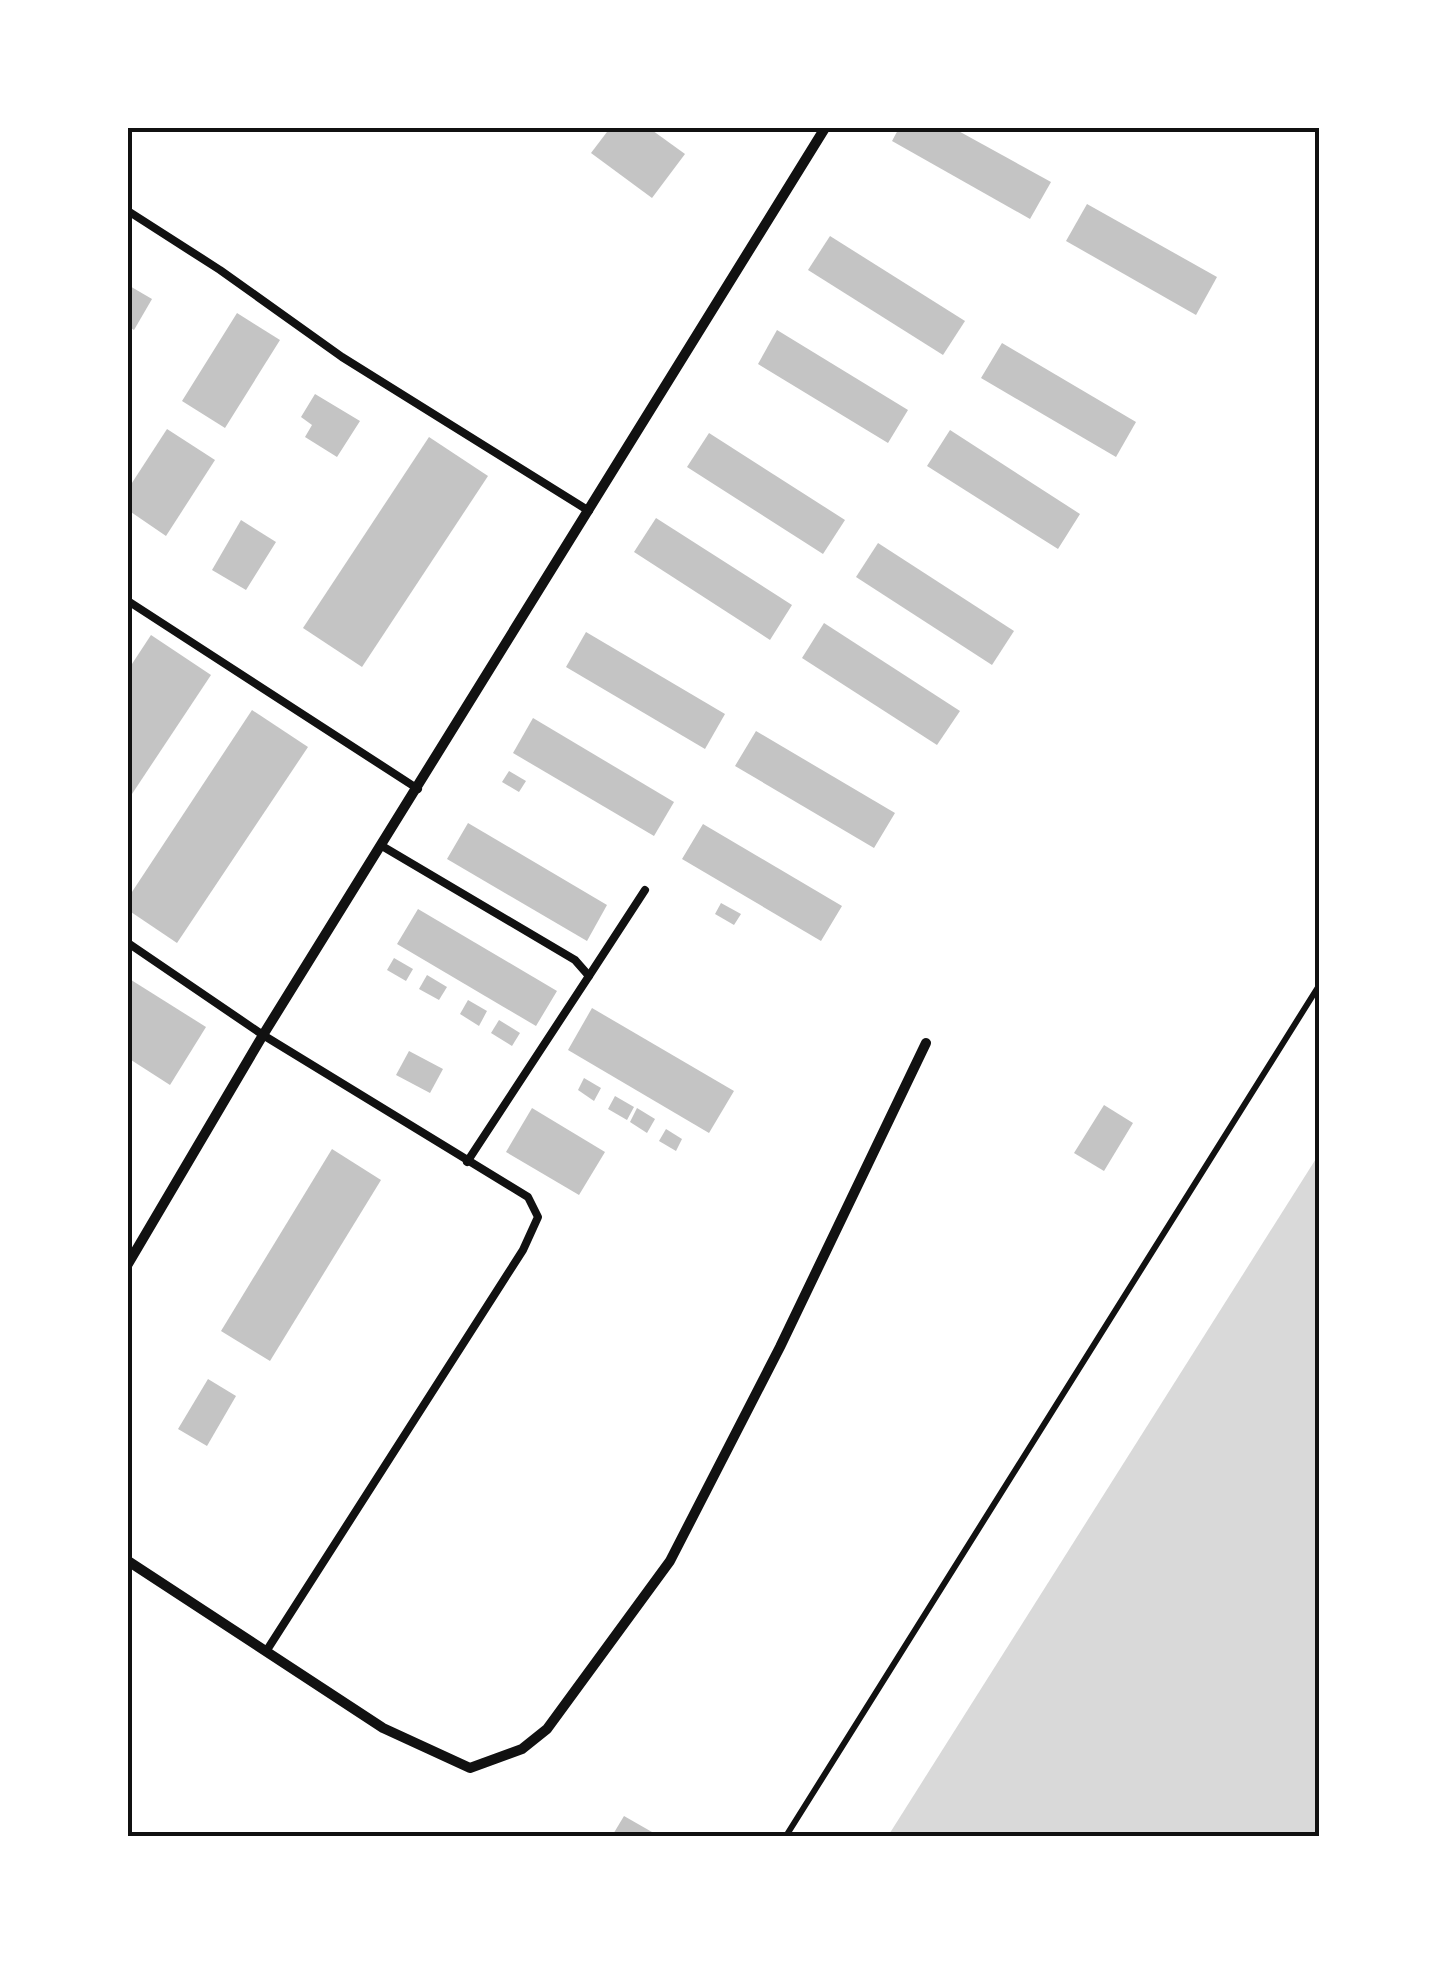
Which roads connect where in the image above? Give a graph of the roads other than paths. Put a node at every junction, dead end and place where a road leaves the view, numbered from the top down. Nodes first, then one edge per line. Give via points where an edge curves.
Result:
1 (825, 128) edge
2 (128, 211) edge
3 (589, 512) junction
4 (128, 601) edge
5 (418, 790) junction
6 (382, 846) junction
7 (645, 890) dead end
8 (128, 943) edge
9 (590, 976) junction
10 (263, 1035) junction
11 (926, 1043) dead end
12 (467, 1162) junction
13 (128, 1264) edge
14 (128, 1560) edge
15 (267, 1650) junction

1 - 3 street
2 - 3 lane via 358,368
3 - 5 street
4 - 5 lane
5 - 6 street
6 - 9 lane via 576,960
6 - 10 street
7 - 9 lane
8 - 10 lane
9 - 12 lane
10 - 12 lane
10 - 13 street
11 - 15 street via 670,1561 547,1728 522,1749 470,1768 384,1728
12 - 15 lane via 528,1197 538,1217
14 - 15 street

